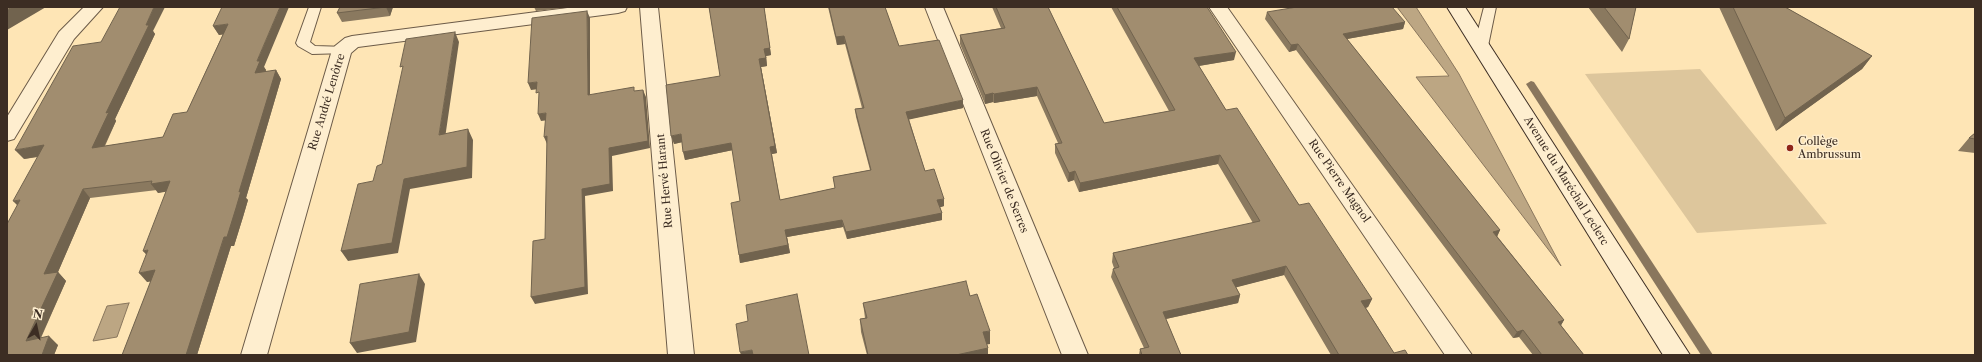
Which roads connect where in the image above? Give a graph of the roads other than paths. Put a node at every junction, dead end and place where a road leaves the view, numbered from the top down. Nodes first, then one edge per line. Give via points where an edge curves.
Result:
1 (94, 7) edge
2 (315, 7) edge
3 (618, 7) edge
4 (649, 7) edge
5 (934, 7) edge
6 (1218, 7) edge
7 (1456, 7) edge
8 (1490, 7) edge
9 (1481, 46) junction
10 (342, 50) junction
11 (7, 134) edge
12 (254, 355) edge
13 (681, 355) edge
14 (1075, 355) edge
15 (1459, 355) edge
16 (1676, 355) edge

1 - 11 street via 66,36
2 - 10 lane via 303,43 312,50
3 - 10 street, Rue André Lenôtre via 352,42
4 - 13 street, Rue Hervé Harant
5 - 14 street, Rue Olivier de Serres
6 - 15 street, Rue Pierre Magnol
7 - 9 street, Avenue du Maréchal Leclerc
8 - 9 lane
9 - 16 street, Avenue du Maréchal Leclerc
10 - 12 street, Rue André Lenôtre

